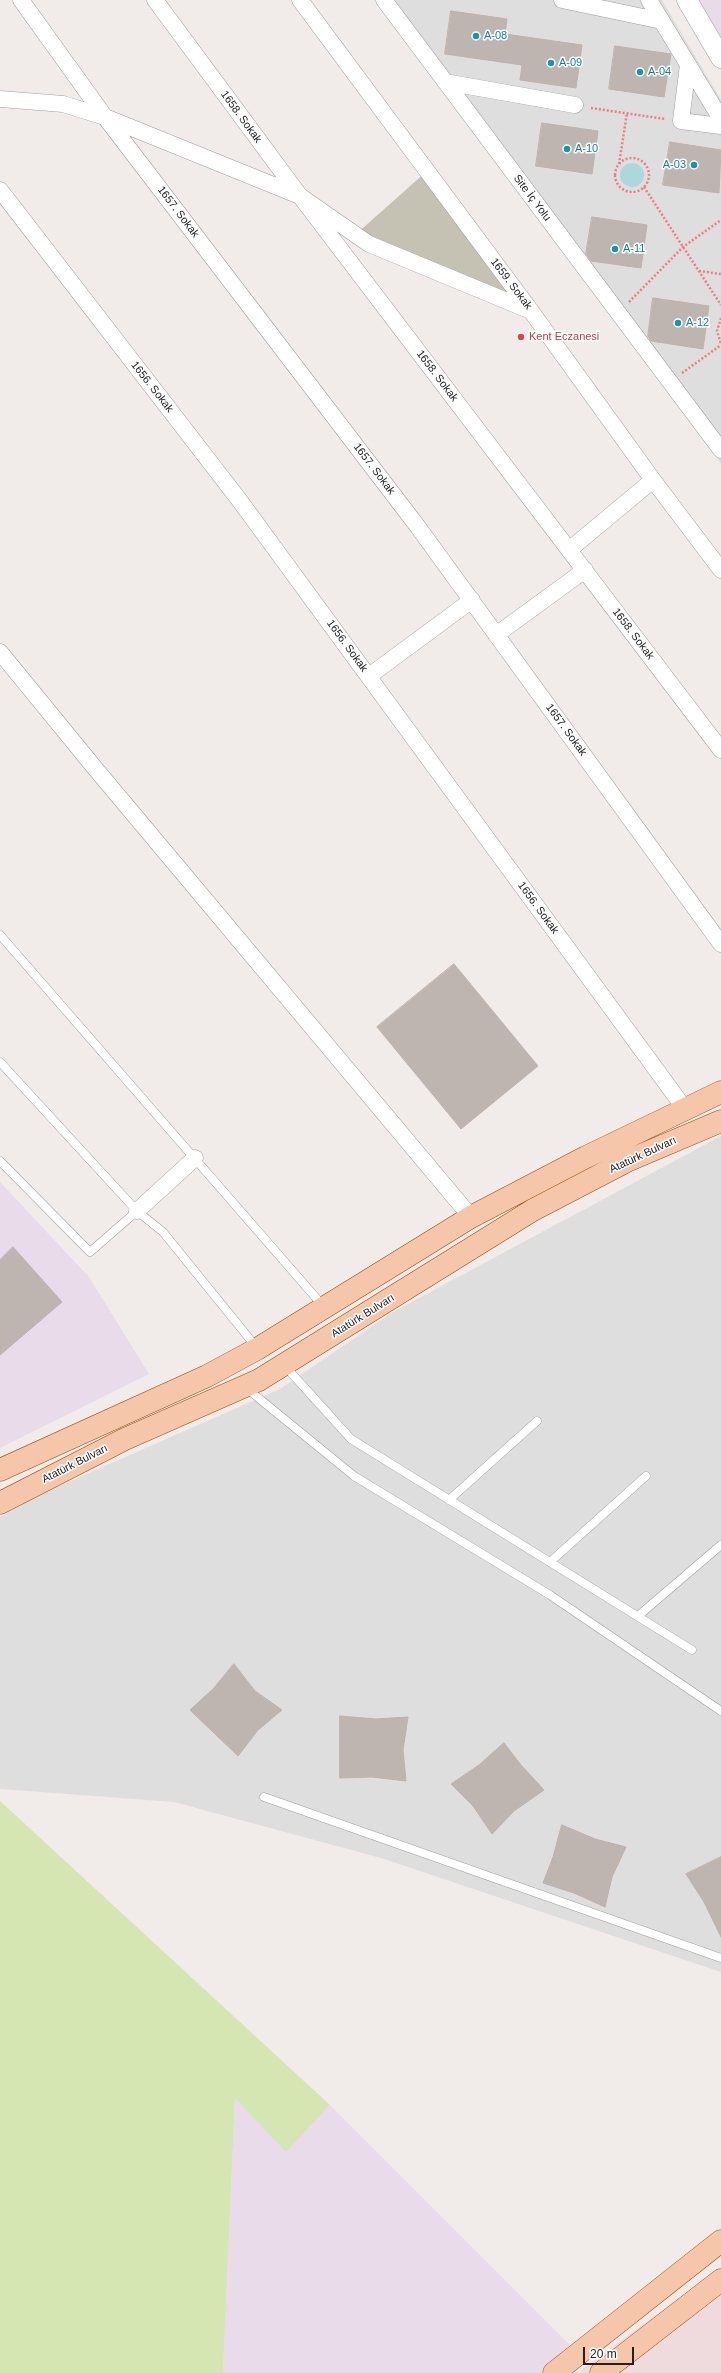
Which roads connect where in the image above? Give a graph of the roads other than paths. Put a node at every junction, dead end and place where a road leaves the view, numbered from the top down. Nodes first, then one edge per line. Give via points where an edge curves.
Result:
1 (21, 0) edge
2 (155, 0) edge
3 (300, 0) edge
4 (384, 0) edge
5 (562, 0) edge
6 (650, 0) edge
7 (687, 0) edge
8 (662, 21) junction
9 (721, 58) edge
10 (688, 64) junction
11 (445, 82) junction
12 (0, 99) edge
13 (575, 105) road end
14 (105, 117) junction
15 (721, 119) edge
16 (721, 126) edge
17 (1, 194) edge
18 (300, 196) junction
19 (531, 311) junction
20 (721, 450) edge
21 (653, 480) junction
22 (569, 550) junction
23 (585, 570) junction
24 (721, 570) edge
25 (472, 600) junction
26 (496, 635) junction
27 (0, 652) edge
28 (369, 676) junction
29 (721, 750) edge
30 (0, 935) edge
31 (721, 944) edge
32 (0, 1062) edge
33 (721, 1092) edge
34 (685, 1109) junction
35 (721, 1121) edge
36 (195, 1158) junction
37 (0, 1161) edge
38 (137, 1211) junction
39 (471, 1217) junction
40 (325, 1307) junction
41 (257, 1349) junction
42 (278, 1369) junction
43 (245, 1387) junction
44 (538, 1421) dead end
45 (0, 1470) edge
46 (646, 1476) dead end
47 (449, 1500) junction
48 (0, 1503) edge
49 (721, 1545) edge
50 (550, 1562) junction
51 (638, 1616) junction
52 (692, 1650) dead end
53 (721, 1711) edge
54 (264, 1796) dead end
55 (721, 1958) edge
56 (721, 2241) edge
57 (721, 2280) edge
58 (554, 2373) edge
59 (601, 2373) edge

1 - 14 street, 1657. Sokak
2 - 18 street, 1658. Sokak
3 - 19 street, 1659. Sokak
4 - 11 street, Site İç Yolu
5 - 8 street
6 - 8 street
7 - 9 street
8 - 10 street
10 - 15 street
10 - 16 street via 681,121
11 - 13 street
11 - 20 street, Site İç Yolu
12 - 14 street via 63,104
14 - 18 street
14 - 25 street, 1657. Sokak
17 - 28 street, 1656. Sokak via 240,501
18 - 19 street via 369,244
18 - 22 street, 1658. Sokak
19 - 21 street, 1659. Sokak
21 - 22 street
21 - 24 street, 1659. Sokak
22 - 23 street, 1658. Sokak
23 - 26 street
23 - 29 street, 1658. Sokak
25 - 26 street, 1657. Sokak
25 - 28 street
26 - 31 street, 1657. Sokak
27 - 39 street
28 - 34 street, 1656. Sokak
30 - 36 lane
32 - 38 lane
33 - 34 main road, Atatürk Bulvarı
34 - 39 main road, Atatürk Bulvarı
35 - 42 main road, Atatürk Bulvarı via 627,1161 533,1210
36 - 38 street
36 - 40 lane
37 - 38 lane via 90,1252
38 - 41 lane via 163,1232
39 - 40 main road, Atatürk Bulvarı
40 - 41 main road, Atatürk Bulvarı
41 - 42 main road
41 - 45 main road, Atatürk Bulvarı via 207,1376
42 - 43 main road, Atatürk Bulvarı
42 - 47 lane via 351,1439
43 - 48 main road, Atatürk Bulvarı via 125,1439
43 - 53 lane via 354,1476 550,1595
44 - 47 lane
46 - 50 lane
47 - 50 lane
49 - 51 lane
50 - 51 lane
51 - 52 lane
54 - 55 lane
56 - 58 main road
57 - 59 main road

